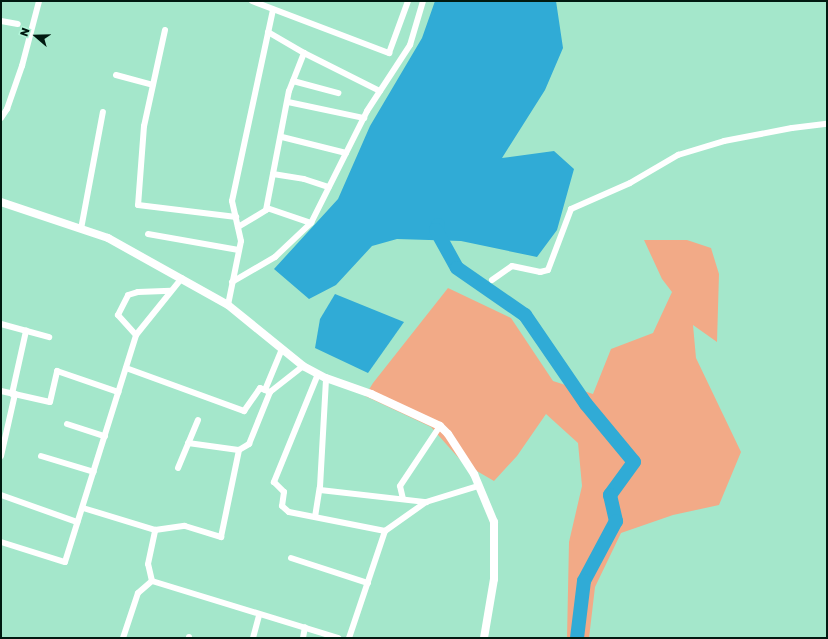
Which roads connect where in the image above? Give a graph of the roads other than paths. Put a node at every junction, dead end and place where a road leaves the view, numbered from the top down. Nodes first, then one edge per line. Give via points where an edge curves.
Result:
1 (39, 1) edge
2 (252, 1) edge
3 (408, 1) edge
4 (424, 1) edge
5 (272, 9) junction
6 (1, 21) edge
7 (18, 24) dead end
8 (164, 30) dead end
9 (268, 32) junction
10 (304, 53) junction
11 (116, 75) dead end
12 (293, 81) junction
13 (153, 85) junction
14 (380, 91) junction
15 (338, 93) dead end
16 (288, 102) junction
17 (103, 112) dead end
18 (1, 118) edge
19 (364, 118) junction
20 (827, 124) edge
21 (282, 137) junction
22 (346, 152) junction
23 (273, 174) junction
24 (329, 187) junction
25 (1, 202) edge
26 (267, 208) junction
27 (236, 217) junction
28 (312, 223) junction
29 (238, 227) junction
30 (81, 229) junction
31 (148, 234) dead end
32 (239, 250) junction
33 (182, 278) junction
34 (492, 280) dead end
35 (232, 282) junction
36 (171, 291) junction
37 (228, 304) junction
38 (1, 324) edge
39 (26, 331) junction
40 (136, 335) junction
41 (49, 337) dead end
42 (282, 349) junction
43 (304, 366) junction
44 (126, 368) junction
45 (322, 376) junction
46 (1, 391) edge
47 (267, 391) junction
48 (118, 392) junction
49 (13, 394) junction
50 (198, 420) dead end
51 (67, 424) dead end
52 (440, 426) junction
53 (105, 436) junction
54 (188, 443) junction
55 (239, 450) junction
56 (1, 456) edge
57 (41, 456) dead end
58 (178, 468) dead end
59 (94, 472) junction
60 (478, 486) junction
61 (320, 490) junction
62 (1, 495) edge
63 (403, 499) junction
64 (426, 502) junction
65 (82, 508) junction
66 (315, 517) junction
67 (78, 522) junction
68 (155, 530) junction
69 (385, 531) junction
70 (1, 542) edge
71 (291, 558) dead end
72 (152, 581) junction
73 (368, 583) junction
74 (259, 615) junction
75 (306, 627) junction
76 (123, 638) edge
77 (253, 638) edge
78 (303, 638) edge
79 (338, 638) edge
80 (349, 638) edge
81 (484, 638) edge

1 - 18 street via 22,66 7,109
2 - 5 street
3 - 5 street via 389,53
4 - 14 street via 410,45
5 - 9 street
6 - 7 street
8 - 13 street
9 - 10 street
9 - 27 street via 232,200
10 - 12 street
10 - 14 street
11 - 13 street
12 - 15 street
12 - 16 street
13 - 27 street via 144,126 138,205
14 - 19 street
16 - 19 street
16 - 21 street
17 - 30 street
19 - 22 street
20 - 34 street via 724,141 678,155 630,183 571,209 548,270 540,272 512,266
21 - 22 street
21 - 23 street
22 - 24 street
23 - 24 street via 304,179
23 - 26 street
24 - 28 street
25 - 30 street
26 - 28 street
26 - 29 street
27 - 29 street
28 - 35 street via 275,257
29 - 32 street via 241,241
30 - 33 street via 108,238
31 - 32 street
32 - 35 street
33 - 36 street
33 - 37 street
35 - 37 street
36 - 40 street
36 - 40 street via 138,292 128,295 118,315
37 - 42 street
38 - 39 street
39 - 41 street
39 - 49 street
40 - 44 street
42 - 43 street
42 - 47 street
43 - 45 street
43 - 47 street
44 - 47 street via 244,411 260,388
44 - 48 street
45 - 52 street via 371,394
45 - 61 street
45 - 66 street via 274,482 284,492 282,506 289,512
46 - 49 street
47 - 55 street via 249,444
48 - 49 street via 57,371 50,402
48 - 53 street
49 - 56 street
50 - 54 street
51 - 53 street
52 - 60 street via 474,474
52 - 63 street via 400,486
53 - 59 street
54 - 55 street
54 - 58 street
55 - 68 street via 221,537 185,526
57 - 59 street
59 - 65 street
60 - 64 street
60 - 81 street via 494,522 494,579
61 - 63 street
61 - 66 street
62 - 67 street
63 - 64 street
64 - 69 street
65 - 67 street
65 - 68 street
66 - 69 street
67 - 70 street via 65,562
68 - 72 street via 148,564
69 - 73 street
71 - 73 street
72 - 74 street
72 - 76 street via 138,593
73 - 80 street
74 - 75 street
74 - 77 street
75 - 78 street
75 - 79 street

